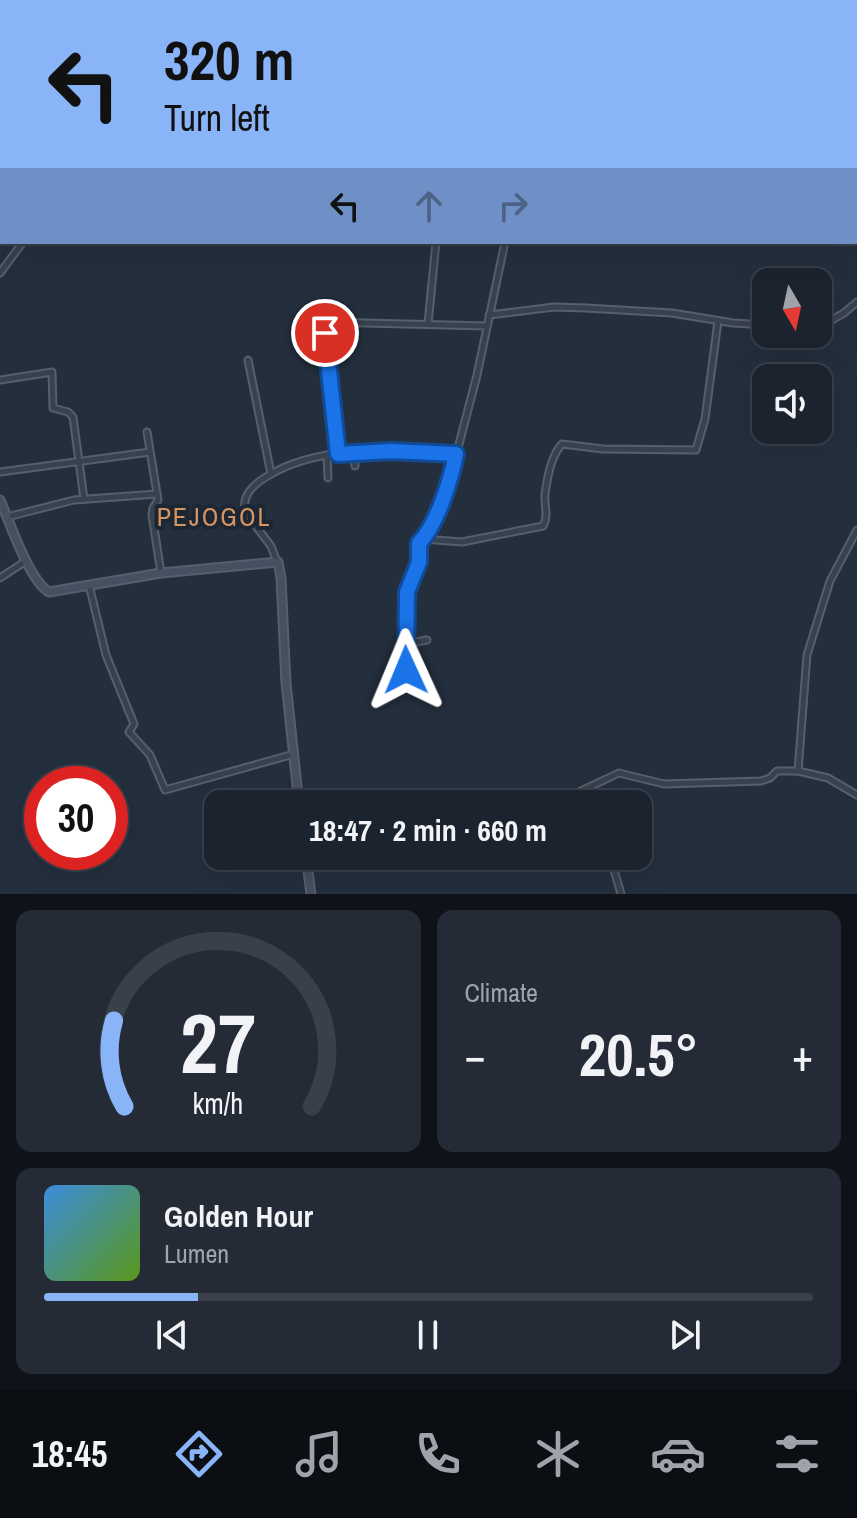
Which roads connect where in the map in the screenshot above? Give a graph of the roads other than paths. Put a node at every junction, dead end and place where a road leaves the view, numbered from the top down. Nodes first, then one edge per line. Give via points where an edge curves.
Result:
1 (22, 244) edge
2 (436, 244) edge
3 (505, 244) edge
4 (0, 273) edge
5 (857, 302) edge
6 (489, 315) junction
7 (832, 320) edge
8 (718, 321) junction
9 (428, 324) junction
10 (752, 324) edge
11 (487, 326) junction
12 (248, 360) dead end
13 (0, 380) edge
14 (147, 432) dead end
15 (150, 452) junction
16 (355, 453) junction
17 (338, 454) junction
18 (456, 454) junction
19 (327, 455) junction
20 (79, 461) junction
21 (355, 466) dead end
22 (0, 472) edge
23 (271, 474) junction
24 (328, 478) dead end
25 (157, 494) junction
26 (84, 499) junction
27 (0, 500) edge
28 (7, 517) junction
29 (857, 530) edge
30 (423, 539) junction
31 (27, 561) junction
32 (278, 562) junction
33 (161, 573) junction
34 (0, 578) edge
35 (89, 585) junction
36 (427, 640) dead end
37 (405, 644) junction
38 (406, 670) dead end
39 (294, 754) junction
40 (798, 771) junction
41 (297, 790) edge
42 (584, 790) edge
43 (857, 795) edge
44 (308, 870) edge
45 (614, 870) edge
46 (311, 894) edge
47 (621, 894) edge

1 - 4 street
2 - 9 street
3 - 6 street
5 - 7 street
6 - 8 street via 554,307 672,313
6 - 11 street
8 - 10 street
8 - 30 street via 696,450 562,444 545,493 543,526 462,542
9 - 11 street
9 - 17 street via 324,322
11 - 18 street
12 - 23 street
13 - 20 street via 52,372 51,404 73,417
14 - 15 street
15 - 20 street
15 - 25 street
16 - 17 street
16 - 18 street
16 - 21 street
17 - 19 street
18 - 30 street
19 - 23 street via 295,461
19 - 24 street
20 - 22 street
20 - 26 street
23 - 32 street via 252,488 244,504
25 - 26 street
25 - 33 street via 152,515
26 - 28 street
27 - 28 street
28 - 31 street
29 - 40 street via 830,581 807,655
30 - 37 street via 407,592
31 - 34 street
31 - 35 street via 45,591
32 - 33 street
32 - 39 street
33 - 35 street
35 - 39 street via 106,655 134,724 129,732 150,755 165,790
36 - 37 street
37 - 38 street
39 - 41 street
40 - 42 street via 777,771 761,781 664,784 622,772
40 - 43 street via 828,778
44 - 46 street
45 - 47 street

